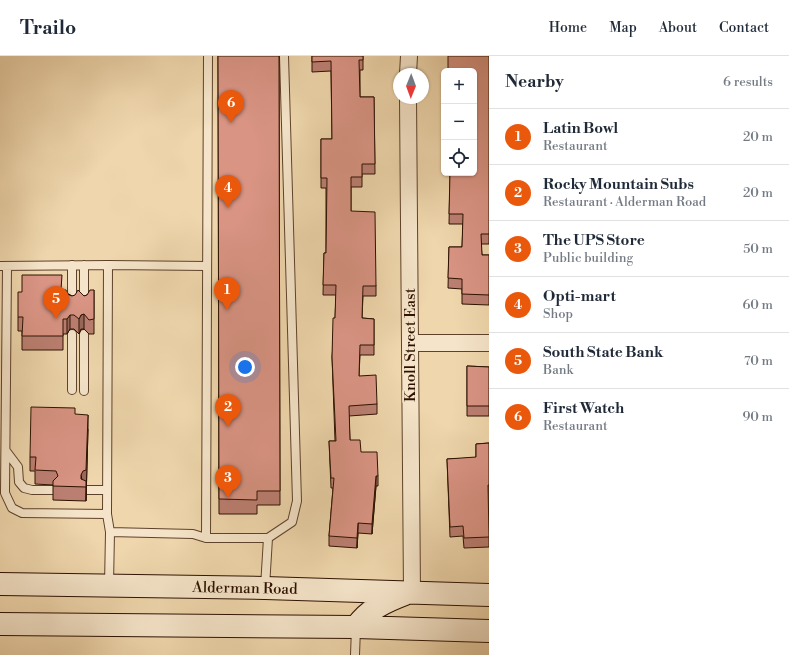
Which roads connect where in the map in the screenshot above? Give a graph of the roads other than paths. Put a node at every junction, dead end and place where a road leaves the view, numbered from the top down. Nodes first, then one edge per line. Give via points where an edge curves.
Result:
1 (208, 56) edge
2 (284, 56) edge
3 (409, 56) edge
4 (408, 68) edge
5 (408, 104) edge
6 (84, 265) junction
7 (108, 265) junction
8 (4, 266) edge
9 (72, 266) junction
10 (207, 266) junction
11 (72, 305) edge
12 (84, 305) edge
13 (72, 334) dead end
14 (84, 334) dead end
15 (410, 344) junction
16 (489, 344) edge
17 (72, 390) dead end
18 (84, 391) dead end
19 (6, 451) junction
20 (53, 490) edge
21 (86, 490) edge
22 (107, 490) junction
23 (107, 514) junction
24 (110, 532) junction
25 (206, 538) junction
26 (268, 538) junction
27 (0, 584) edge
28 (109, 586) junction
29 (265, 588) junction
30 (412, 592) junction
31 (489, 595) edge
32 (0, 624) edge
33 (356, 627) junction
34 (489, 630) edge
35 (355, 655) edge

1 - 10 lane
2 - 26 lane via 297,501 292,522
3 - 4 street
5 - 15 street, Knoll Street East
6 - 7 lane
6 - 9 lane
6 - 12 lane
7 - 10 lane
7 - 22 lane
8 - 9 lane
8 - 19 lane
9 - 11 lane
10 - 25 lane
13 - 17 lane
14 - 18 lane
15 - 16 street
15 - 30 street, Knoll Street East
19 - 20 lane via 18,467 19,482 24,488
19 - 23 lane via 5,493 12,508 22,513
21 - 22 lane
22 - 23 lane
23 - 24 lane
24 - 25 lane via 193,534
24 - 28 lane
25 - 26 lane
26 - 29 lane
27 - 28 main road, Alderman Road
28 - 29 main road, Alderman Road
29 - 30 main road, Alderman Road
30 - 31 main road, Alderman Road
30 - 33 main road via 389,600 365,615
32 - 33 main road
33 - 34 main road
33 - 35 lane

